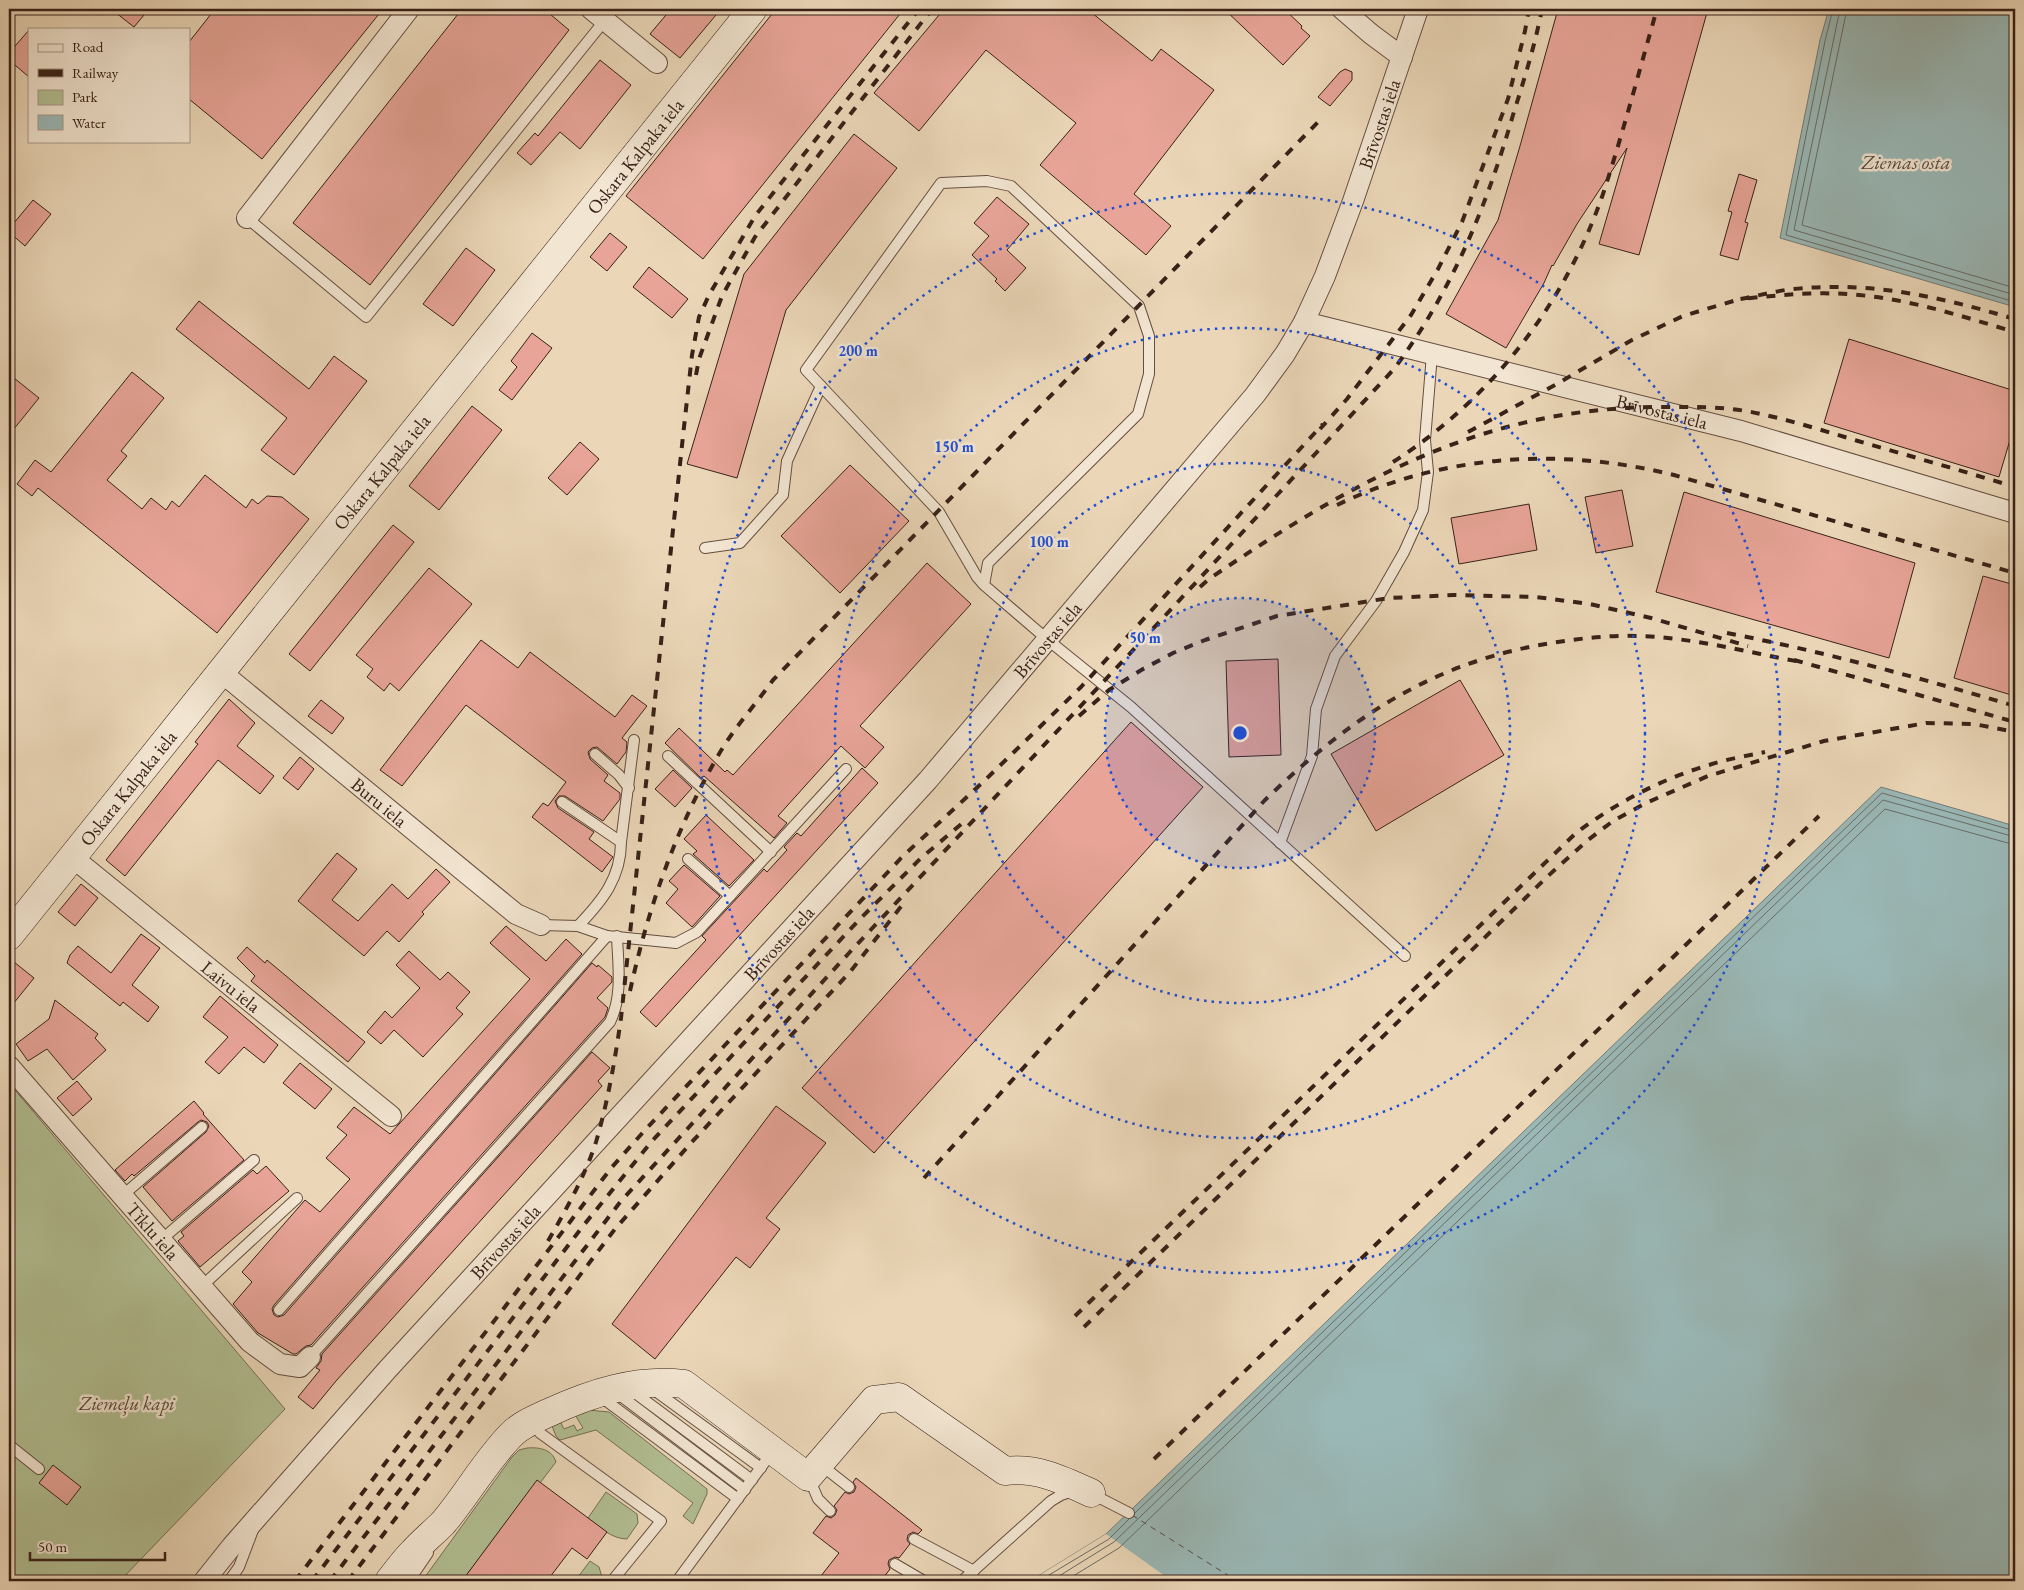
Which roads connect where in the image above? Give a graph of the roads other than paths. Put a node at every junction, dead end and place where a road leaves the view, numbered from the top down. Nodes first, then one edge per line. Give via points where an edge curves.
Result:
1 (409, 9) edge
2 (753, 9) edge
3 (1342, 9) edge
4 (1418, 9) edge
5 (598, 14) edge
6 (1402, 57) junction
7 (657, 63) dead end
8 (247, 218) joint
9 (1304, 322) junction
10 (1432, 354) junction
11 (821, 386) junction
12 (2015, 513) edge
13 (704, 548) dead end
14 (984, 584) junction
15 (1048, 640) junction
16 (221, 672) junction
17 (634, 740) dead end
18 (595, 754) dead end
19 (668, 756) dead end
20 (846, 769) dead end
21 (629, 788) junction
22 (562, 802) dead end
23 (621, 842) junction
24 (1280, 843) junction
25 (770, 852) junction
26 (72, 857) junction
27 (688, 859) dead end
28 (730, 896) junction
29 (541, 925) joint
30 (578, 926) junction
31 (9, 936) edge
32 (612, 936) junction
33 (1405, 956) dead end
34 (9, 1066) edge
35 (392, 1116) dead end
36 (202, 1127) dead end
37 (254, 1160) dead end
38 (122, 1196) junction
39 (297, 1198) dead end
40 (160, 1240) junction
41 (201, 1287) junction
42 (279, 1310) dead end
43 (310, 1357) joint
44 (620, 1388) junction
45 (532, 1420) junction
46 (9, 1445) edge
47 (767, 1460) junction
48 (39, 1469) dead end
49 (814, 1471) junction
50 (752, 1480) junction
51 (849, 1487) dead end
52 (745, 1490) junction
53 (1091, 1493) junction
54 (738, 1499) junction
55 (830, 1511) dead end
56 (1129, 1512) dead end
57 (258, 1517) junction
58 (443, 1523) junction
59 (914, 1540) dead end
60 (232, 1546) junction
61 (895, 1564) dead end
62 (974, 1571) junction
63 (190, 1581) edge
64 (204, 1581) edge
65 (229, 1581) edge
66 (389, 1581) edge
67 (409, 1581) edge
68 (612, 1581) edge
69 (677, 1581) edge
70 (924, 1581) edge
71 (962, 1581) edge

1 - 8 street
2 - 16 main road, Oskara Kalpaka iela
3 - 6 street
4 - 6 street, Brīvostas iela
5 - 7 street
5 - 8 lane via 366,317
6 - 9 street, Brīvostas iela via 1353,201
9 - 10 street, Brīvostas iela
9 - 15 street, Brīvostas iela via 1255,395
10 - 12 street, Brīvostas iela via 1741,431
10 - 24 lane via 1425,440 1428,472 1422,510 1404,552 1376,601 1335,656 1316,709 1312,756
11 - 13 lane via 787,461 783,495 740,543
11 - 14 lane via 939,512
11 - 14 lane via 806,370 941,183 987,181 1012,186 1139,306 1149,336 1149,374 1138,414 988,563
14 - 15 lane
15 - 24 lane via 1130,707
15 - 57 street, Brīvostas iela via 928,780 387,1370
16 - 26 main road, Oskara Kalpaka iela
16 - 29 street, Buru iela via 516,914
17 - 21 lane
18 - 21 lane
19 - 25 lane
20 - 25 lane
21 - 23 lane
22 - 23 lane
23 - 30 lane via 617,872 600,903
24 - 33 lane
25 - 28 lane
26 - 31 main road, Oskara Kalpaka iela
26 - 35 street, Laivu iela
27 - 28 lane
28 - 32 lane via 697,932 676,943
29 - 30 lane
30 - 32 lane
32 - 42 lane
32 - 43 lane via 619,980 616,1008 610,1022
34 - 38 street, Tīklu iela
36 - 38 lane
37 - 40 lane
38 - 40 street, Tīklu iela
39 - 41 lane
40 - 41 street, Tīklu iela
41 - 43 street, Tīklu iela via 250,1342 280,1364 300,1367
44 - 45 main road
44 - 47 main road via 667,1382 684,1384
44 - 50 lane
44 - 52 lane
44 - 54 lane
45 - 58 main road via 511,1434
45 - 68 lane via 540,1433 661,1521
46 - 48 lane
47 - 49 main road
47 - 50 lane
49 - 51 lane
49 - 53 main road via 874,1400 899,1397 1005,1471 1019,1469 1056,1476
49 - 55 lane via 818,1499
50 - 52 lane
52 - 54 lane
53 - 56 lane
53 - 62 lane via 1072,1491 1051,1500
54 - 69 lane
57 - 60 street, Brīvostas iela
57 - 65 lane via 239,1567
58 - 66 main road
58 - 67 lane
59 - 62 lane
60 - 63 street, Brīvostas iela
60 - 64 street, Brīvostas iela
61 - 70 lane
62 - 71 lane

